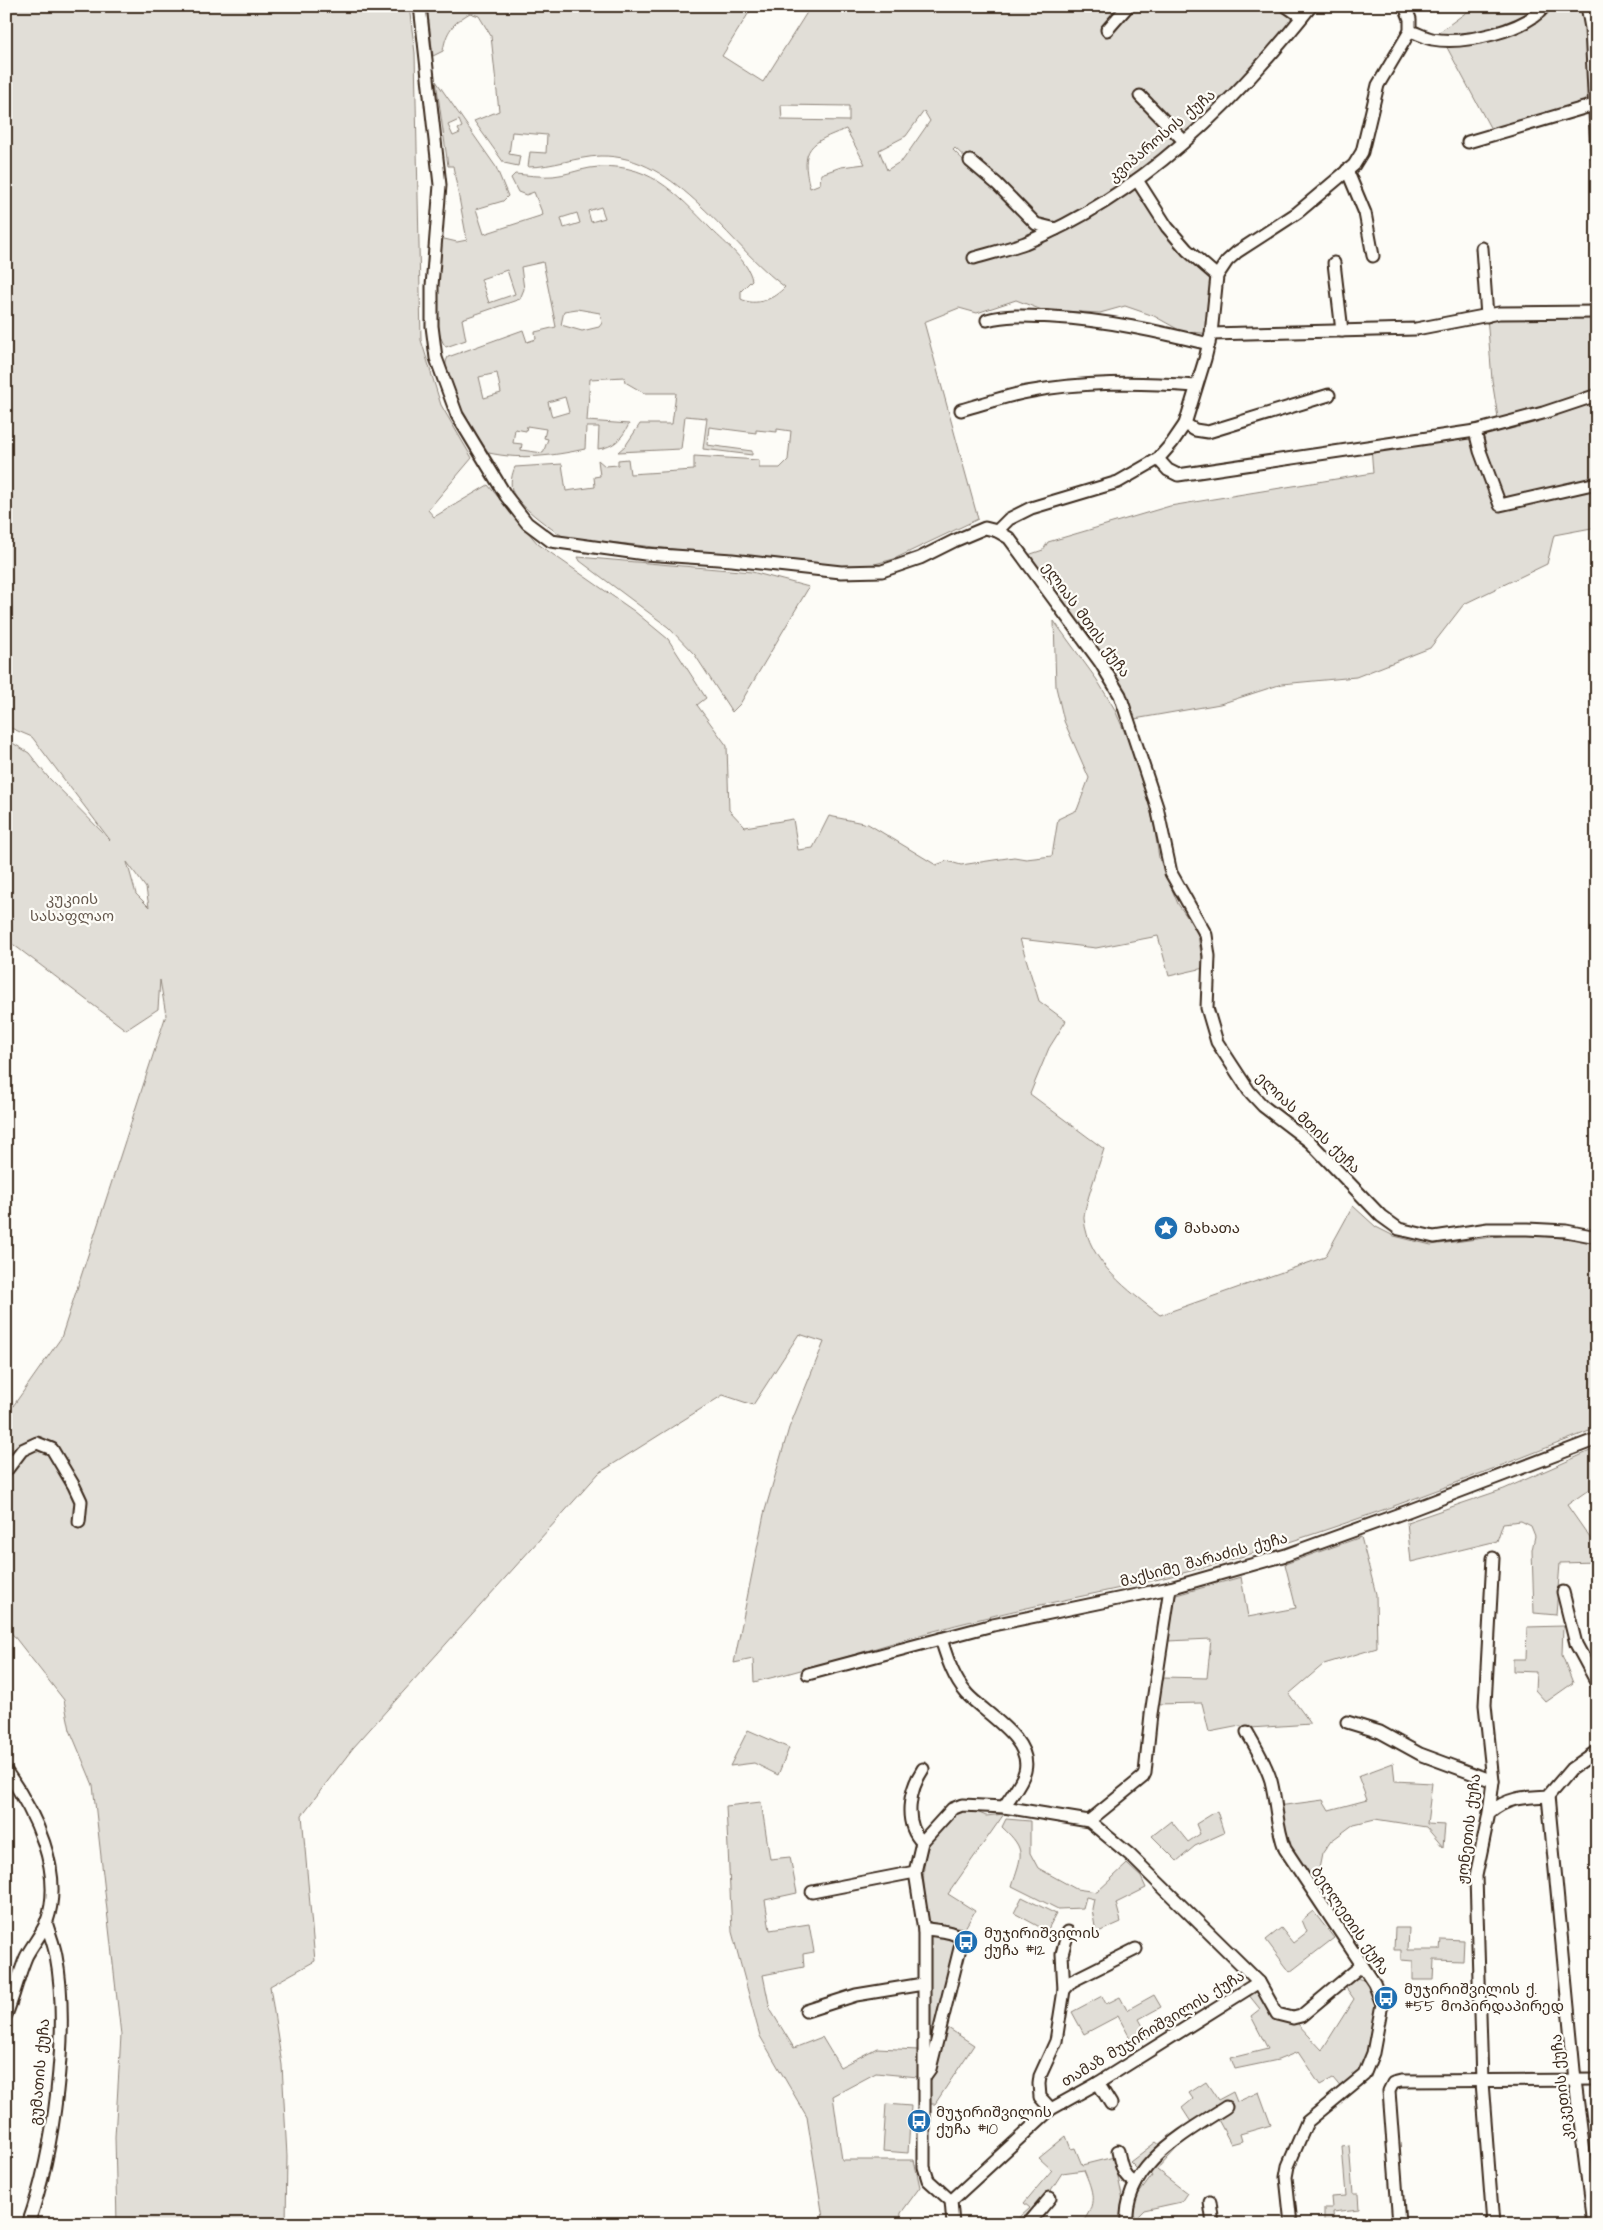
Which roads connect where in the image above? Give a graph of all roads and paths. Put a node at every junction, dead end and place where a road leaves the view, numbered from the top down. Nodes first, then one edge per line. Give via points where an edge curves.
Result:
1 (420, 6) edge
2 (1128, 6) edge
3 (1286, 6) edge
4 (1311, 6) edge
5 (1405, 6) edge
6 (1546, 6) edge
7 (1587, 6) edge
8 (1302, 17) junction
9 (1594, 28) edge
10 (1107, 30) dead end
11 (1410, 31) junction
12 (1140, 96) dead end
13 (1594, 105) junction
14 (1184, 141) junction
15 (1468, 142) dead end
16 (1597, 155) edge
17 (970, 161) dead end
18 (1347, 170) junction
19 (1137, 180) junction
20 (1056, 229) junction
21 (1482, 248) dead end
22 (1373, 256) dead end
23 (974, 258) dead end
24 (1334, 263) dead end
25 (1217, 276) junction
26 (1597, 312) edge
27 (1487, 316) junction
28 (987, 320) dead end
29 (1342, 331) junction
30 (1210, 339) junction
31 (1196, 386) junction
32 (1328, 395) dead end
33 (1597, 395) edge
34 (961, 410) dead end
35 (1185, 424) junction
36 (1475, 431) junction
37 (1158, 459) junction
38 (1597, 483) edge
39 (997, 531) junction
40 (1597, 1237) edge
41 (1597, 1439) edge
42 (6, 1471) edge
43 (79, 1522) dead end
44 (1493, 1558) dead end
45 (1170, 1588) junction
46 (1563, 1592) dead end
47 (941, 1639) junction
48 (808, 1674) dead end
49 (1597, 1683) edge
50 (1347, 1722) dead end
51 (1247, 1732) dead end
52 (1597, 1751) edge
53 (923, 1768) dead end
54 (6, 1771) edge
55 (1493, 1781) junction
56 (1548, 1796) junction
57 (1004, 1807) junction
58 (1489, 1813) junction
59 (1089, 1821) junction
60 (922, 1842) junction
61 (915, 1872) junction
62 (812, 1892) dead end
63 (46, 1922) junction
64 (924, 1930) junction
65 (1068, 1932) dead end
66 (1136, 1949) dead end
67 (1362, 1965) junction
68 (1259, 1982) junction
69 (923, 1984) junction
70 (1064, 1990) junction
71 (806, 2011) dead end
72 (6, 2015) edge
73 (924, 2077) junction
74 (1597, 2080) edge
75 (1575, 2081) junction
76 (1482, 2082) junction
77 (1098, 2083) junction
78 (1111, 2104) dead end
79 (1226, 2107) dead end
80 (1051, 2108) junction
81 (1118, 2151) dead end
82 (1136, 2183) junction
83 (1050, 2198) dead end
84 (951, 2201) junction
85 (1210, 2202) dead end
86 (28, 2224) edge
87 (953, 2224) edge
88 (1028, 2224) edge
89 (1127, 2224) edge
90 (1213, 2224) edge
91 (1291, 2224) edge
92 (1399, 2224) edge
93 (1493, 2224) edge
94 (1593, 2224) edge

1 - 39 street via 440,185 432,286 436,358 457,415 506,496 527,523 550,541 645,554 841,572 882,571 920,558 985,528
2 - 10 street
3 - 8 street
4 - 8 street, კვიპაროსის ქუჩა
5 - 11 street
6 - 11 street via 1505,31 1443,40
7 - 9 street
8 - 14 street, კვიპაროსის ქუჩა via 1240,89
9 - 13 street
11 - 18 street via 1378,85 1362,152
12 - 14 street
13 - 15 street
13 - 16 street
14 - 19 street, კვიპაროსის ქუჩა
17 - 20 street via 1036,224
18 - 22 street via 1366,213
18 - 25 street via 1297,213 1237,252
19 - 20 street, კვიპაროსის ქუჩა
19 - 25 street via 1167,227
20 - 23 street, კვიპაროსის ქუჩა
21 - 27 street
24 - 29 street
25 - 30 street
26 - 27 street via 1499,313
27 - 29 street via 1416,329
28 - 30 street via 1022,316 1081,319
29 - 30 street
30 - 31 street
31 - 34 street via 1139,382 1081,385 1026,392
31 - 35 street
32 - 35 street via 1208,432
33 - 36 street
35 - 37 street
36 - 37 street via 1178,475
36 - 38 street via 1500,505
37 - 39 street via 1118,482 1030,508 1009,519
39 - 40 street, ელიას მთის ქუჩა via 1009,538 1100,662 1120,695 1157,807 1171,873 1206,935 1209,956 1207,1008 1217,1042 1249,1091 1263,1106 1310,1142 1381,1216 1399,1229 1434,1237 1527,1229
41 - 45 street, მაქსიმე შარაძის ქუჩა via 1286,1555
42 - 43 street via 22,1450 37,1443 52,1449 82,1501
44 - 55 street, ჟონეთის ქუჩა via 1485,1706
45 - 47 street, მაქსიმე შარაძის ქუჩა
45 - 59 street via 1150,1714 1145,1773
46 - 49 street via 1576,1644
47 - 48 street, მაქსიმე შარაძის ქუჩა
47 - 57 street via 954,1676 967,1694 1009,1731 1022,1752 1025,1770
50 - 55 street via 1380,1732 1420,1754
51 - 67 street, ბეღლეთის ქუჩა via 1271,1781 1277,1829 1285,1849
52 - 56 street via 1572,1769
53 - 60 street via 914,1782 910,1809 911,1826
54 - 63 street via 29,1808 51,1865 53,1891
55 - 58 street, ჟონეთის ქუჩა
56 - 58 street via 1517,1797 1499,1804
56 - 75 street, კიკეთის ქუჩა
57 - 59 street
57 - 60 street via 962,1805 952,1809
58 - 76 street, ჟონეთის ქუჩა via 1476,1876
59 - 68 street via 1130,1855
60 - 61 street
61 - 62 street
61 - 64 street
63 - 72 street via 26,1957
63 - 86 street, გუმათის ქუჩა via 56,1954 61,1996 59,2056 47,2158
64 - 69 street
64 - 73 street via 959,1935 962,1940 930,2069
65 - 70 street via 1062,1954
66 - 70 street via 1072,1981
67 - 68 street via 1301,2016 1293,2018 1277,2014
67 - 91 street, ბეღლეთის ქუჩა via 1382,2004 1373,2053 1364,2075 1311,2118 1304,2128 1286,2177
68 - 77 street, თამაზ მუჯირიშვილის ქუჩა
69 - 71 street via 856,1995
69 - 73 street
70 - 80 street via 1056,2041 1039,2084 1040,2096
73 - 84 street via 924,2166 928,2180
74 - 75 street
75 - 76 street
75 - 94 street, კიკეთის ქუჩა
76 - 92 street via 1401,2081 1393,2084 1389,2091
76 - 93 street, ჟონეთის ქუჩა
77 - 78 street
77 - 80 street, თამაზ მუჯირიშვილის ქუჩა
79 - 82 street via 1178,2138 1148,2165
80 - 84 street, თამაზ მუჯირიშვილის ქუჩა
81 - 82 street via 1126,2178
82 - 89 street via 1128,2205
83 - 88 street
84 - 87 street
85 - 90 street

